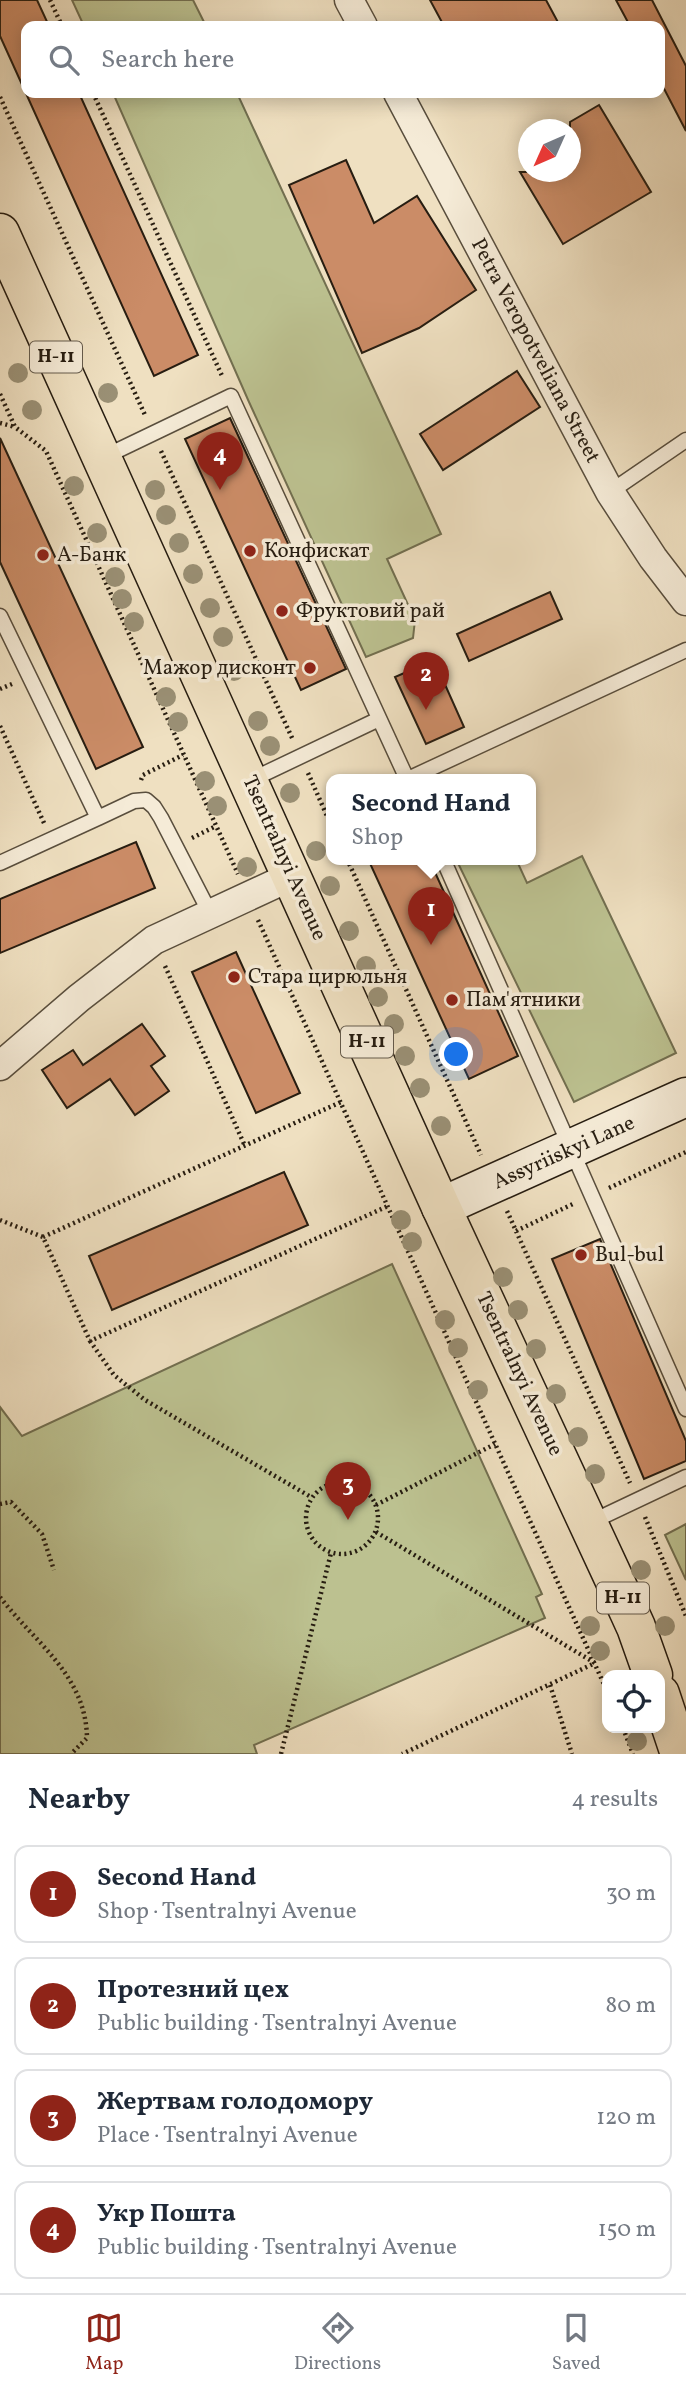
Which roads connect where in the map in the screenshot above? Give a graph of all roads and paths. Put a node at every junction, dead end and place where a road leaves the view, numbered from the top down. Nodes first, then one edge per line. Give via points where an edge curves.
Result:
1 (50, 0) edge
2 (60, 21) edge
3 (0, 97) edge
4 (95, 98) edge
5 (401, 98) edge
6 (3, 251) edge
7 (0, 394) edge
8 (231, 396) junction
9 (0, 423) edge
10 (15, 427) junction
11 (153, 433) junction
12 (686, 440) edge
13 (102, 457) junction
14 (610, 492) junction
15 (686, 601) edge
16 (0, 616) edge
17 (686, 650) edge
18 (379, 719) junction
19 (0, 726) edge
20 (183, 755) junction
21 (300, 757) junction
22 (406, 774) edge
23 (419, 774) edge
24 (249, 780) junction
25 (134, 801) junction
26 (326, 814) edge
27 (98, 818) junction
28 (51, 839) junction
29 (0, 863) edge
30 (350, 865) edge
31 (446, 865) edge
32 (292, 876) junction
33 (248, 896) junction
34 (210, 913) junction
35 (154, 940) junction
36 (0, 1066) edge
37 (686, 1097) edge
38 (341, 1102) junction
39 (244, 1144) junction
40 (572, 1150) junction
41 (495, 1184) junction
42 (388, 1206) junction
43 (441, 1207) junction
44 (0, 1220) edge
45 (43, 1237) junction
46 (90, 1341) junction
47 (686, 1409) edge
48 (495, 1444) junction
49 (686, 1477) edge
50 (311, 1497) junction
51 (637, 1501) junction
52 (0, 1504) edge
53 (376, 1506) junction
54 (589, 1523) junction
55 (376, 1532) junction
56 (331, 1553) junction
57 (54, 1570) dead end
58 (0, 1597) edge
59 (686, 1616) edge
60 (595, 1663) junction
61 (651, 1670) edge
62 (602, 1679) edge
63 (550, 1684) junction
64 (665, 1709) edge
65 (625, 1733) edge
66 (71, 1754) edge
67 (281, 1754) edge
68 (402, 1754) edge
69 (572, 1754) edge
70 (633, 1754) edge
71 (680, 1754) edge

1 - 2 path
3 - 11 path
4 - 8 path
5 - 14 street, Petra Veropotveliana Street
6 - 13 main road, Tsentralnyi Avenue / Н-11
7 - 10 path
8 - 11 lane
8 - 18 lane
9 - 10 path
10 - 20 path via 46,451
11 - 13 lane
11 - 21 path
12 - 14 lane
13 - 24 main road, Tsentralnyi Avenue / Н-11
14 - 15 street, Petra Veropotveliana Street
16 - 27 lane
17 - 23 lane
18 - 21 lane
18 - 22 lane
19 - 28 path
20 - 25 path via 143,775
20 - 33 path
21 - 24 lane
21 - 26 path
24 - 32 main road, Tsentralnyi Avenue / Н-11
25 - 27 lane
25 - 34 lane via 146,800 154,807
27 - 28 lane
28 - 29 lane
30 - 41 path
31 - 40 lane
32 - 33 street
32 - 43 main road, Tsentralnyi Avenue / Н-11
33 - 34 street
33 - 38 path
34 - 35 street
35 - 36 street
35 - 39 path
37 - 40 street, Assyriiskyi Lane
38 - 39 path
38 - 42 path
39 - 45 path
40 - 41 street, Assyriiskyi Lane
40 - 47 lane
41 - 43 street, Assyriiskyi Lane
41 - 51 path
42 - 46 path
42 - 48 path
43 - 54 main road, Tsentralnyi Avenue / Н-11
44 - 45 path
45 - 46 path
46 - 50 path via 114,1375 145,1399
48 - 53 path
48 - 60 path
49 - 51 lane
50 - 53 path via 332,1482 346,1481 370,1494
50 - 56 path via 305,1523 318,1546
51 - 54 lane
51 - 59 path
52 - 57 path via 11,1502 42,1534
53 - 55 path
54 - 61 main road, Tsentralnyi Avenue / Н-11
55 - 56 path via 357,1551
55 - 60 path
56 - 67 path
58 - 66 path via 66,1672 81,1698 88,1738
60 - 62 path
60 - 63 path
63 - 68 path
63 - 69 path
64 - 71 main road
65 - 70 path

